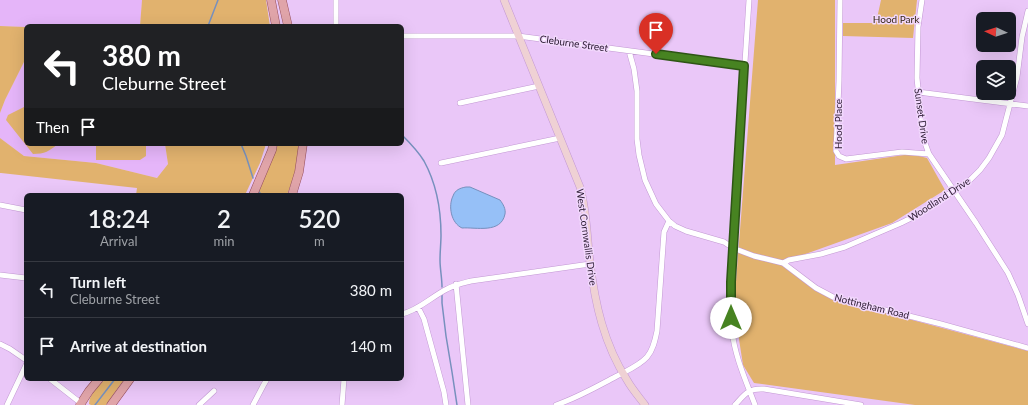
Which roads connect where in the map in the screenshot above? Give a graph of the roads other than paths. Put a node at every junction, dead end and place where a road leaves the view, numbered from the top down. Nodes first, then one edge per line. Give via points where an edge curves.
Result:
1 (271, 0) edge
2 (282, 0) edge
3 (336, 0) edge
4 (504, 0) edge
5 (749, 0) edge
6 (840, 0) edge
7 (922, 0) edge
8 (1028, 11) edge
9 (276, 24) edge
10 (288, 24) edge
11 (336, 24) edge
12 (404, 36) edge
13 (518, 36) junction
14 (629, 51) junction
15 (744, 66) junction
16 (539, 86) junction
17 (918, 92) junction
18 (460, 103) dead end
19 (1010, 104) junction
20 (1028, 106) edge
21 (560, 138) junction
22 (273, 146) edge
23 (303, 146) edge
24 (929, 154) junction
25 (441, 163) dead end
26 (954, 190) junction
27 (254, 193) edge
28 (293, 193) edge
29 (0, 205) edge
30 (24, 210) edge
31 (669, 221) junction
32 (733, 248) junction
33 (783, 263) junction
34 (590, 264) junction
35 (0, 275) edge
36 (24, 278) edge
37 (456, 284) junction
38 (418, 307) junction
39 (404, 314) edge
40 (1028, 324) edge
41 (0, 344) edge
42 (1028, 348) edge
43 (24, 359) edge
44 (24, 369) edge
45 (623, 373) junction
46 (52, 381) edge
47 (97, 381) edge
48 (129, 381) edge
49 (267, 381) edge
50 (344, 381) edge
51 (750, 390) junction
52 (214, 391) dead end
53 (7, 405) edge
54 (81, 405) edge
55 (111, 405) edge
56 (198, 405) edge
57 (253, 405) edge
58 (342, 405) edge
59 (446, 405) edge
60 (468, 405) edge
61 (556, 405) edge
62 (645, 405) edge
63 (736, 405) edge
64 (755, 405) edge
65 (861, 405) edge

1 - 9 main road
2 - 10 main road
3 - 11 street
4 - 13 street, West Cornwallis Drive
5 - 15 street
6 - 24 street, Hood Place via 836,151 839,156 846,159 902,152
7 - 17 street, Sunset Drive via 918,27
8 - 19 street, Woodland Drive
12 - 13 street, Cleburne Street
13 - 14 street, Cleburne Street
13 - 16 street, West Cornwallis Drive
14 - 15 street, Cleburne Street
14 - 31 street, Nottingham Road via 637,92 639,155 650,193
15 - 32 street
16 - 18 street
16 - 21 street, West Cornwallis Drive
17 - 19 street
17 - 24 street, Sunset Drive via 922,130
19 - 20 street
19 - 26 street, Woodland Drive via 1002,135 989,158 970,180
21 - 25 street
21 - 34 street, West Cornwallis Drive via 582,194
22 - 27 main road
23 - 28 main road
24 - 26 street, Sunset Drive
26 - 33 street, Woodland Drive via 915,216 860,242
26 - 40 street, Sunset Drive via 1008,273
29 - 30 street
31 - 32 street, Nottingham Road via 686,231 724,242
31 - 45 street via 664,232 655,341 646,357
32 - 33 street, Nottingham Road
32 - 51 street via 732,333
33 - 42 street, Nottingham Road via 816,288 833,297
34 - 37 street
34 - 45 street, West Cornwallis Drive via 603,330
35 - 36 street
37 - 38 street
37 - 60 street
38 - 39 street
38 - 59 street via 424,318
41 - 43 street
44 - 53 street
45 - 61 street
45 - 62 street, West Cornwallis Drive
46 - 54 street
47 - 54 main road
48 - 55 main road
49 - 57 street
50 - 58 street
51 - 63 street
51 - 64 street
51 - 65 street via 764,389
52 - 56 street

